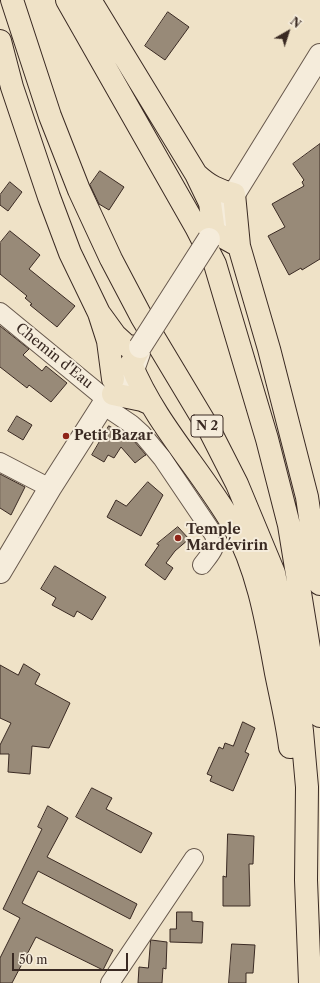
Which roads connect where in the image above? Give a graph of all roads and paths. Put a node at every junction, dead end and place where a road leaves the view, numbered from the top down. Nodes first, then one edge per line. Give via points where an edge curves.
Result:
1 (12, 0) edge
2 (67, 0) edge
3 (90, 0) edge
4 (0, 41) edge
5 (320, 55) edge
6 (196, 174) junction
7 (234, 194) junction
8 (211, 236) junction
9 (239, 246) junction
10 (0, 312) edge
11 (99, 313) junction
12 (140, 347) junction
13 (133, 370) junction
14 (109, 394) junction
15 (151, 404) junction
16 (0, 462) edge
17 (50, 488) junction
18 (202, 565) dead end
19 (0, 572) edge
20 (320, 584) edge
21 (320, 716) edge
22 (194, 858) dead end
23 (306, 880) junction
24 (110, 983) edge
25 (310, 983) edge

1 - 23 highway, N 2 via 50,116 79,190 141,316 210,431 237,484 274,573 294,669 302,731 307,787
2 - 21 highway via 215,264 267,439 289,525
3 - 6 highway
4 - 11 highway via 12,87 49,197 70,252
5 - 7 street
6 - 7 highway via 213,188
6 - 8 highway via 213,213
7 - 8 street via 221,208
7 - 9 highway
8 - 9 highway
8 - 12 street, bridge
9 - 20 highway via 269,350 306,497
10 - 14 street, Chemin d'Eau
11 - 12 highway via 126,346
11 - 14 highway via 108,341
12 - 13 highway via 131,364
12 - 14 street
13 - 14 street via 123,384
13 - 15 highway
14 - 15 highway
14 - 17 street
14 - 18 street, Chemin d'Eau via 131,424 162,458 214,535 214,549
15 - 23 highway via 219,501 246,554 261,602 288,735
16 - 17 street
17 - 19 street
22 - 24 street
23 - 25 highway, N 2

